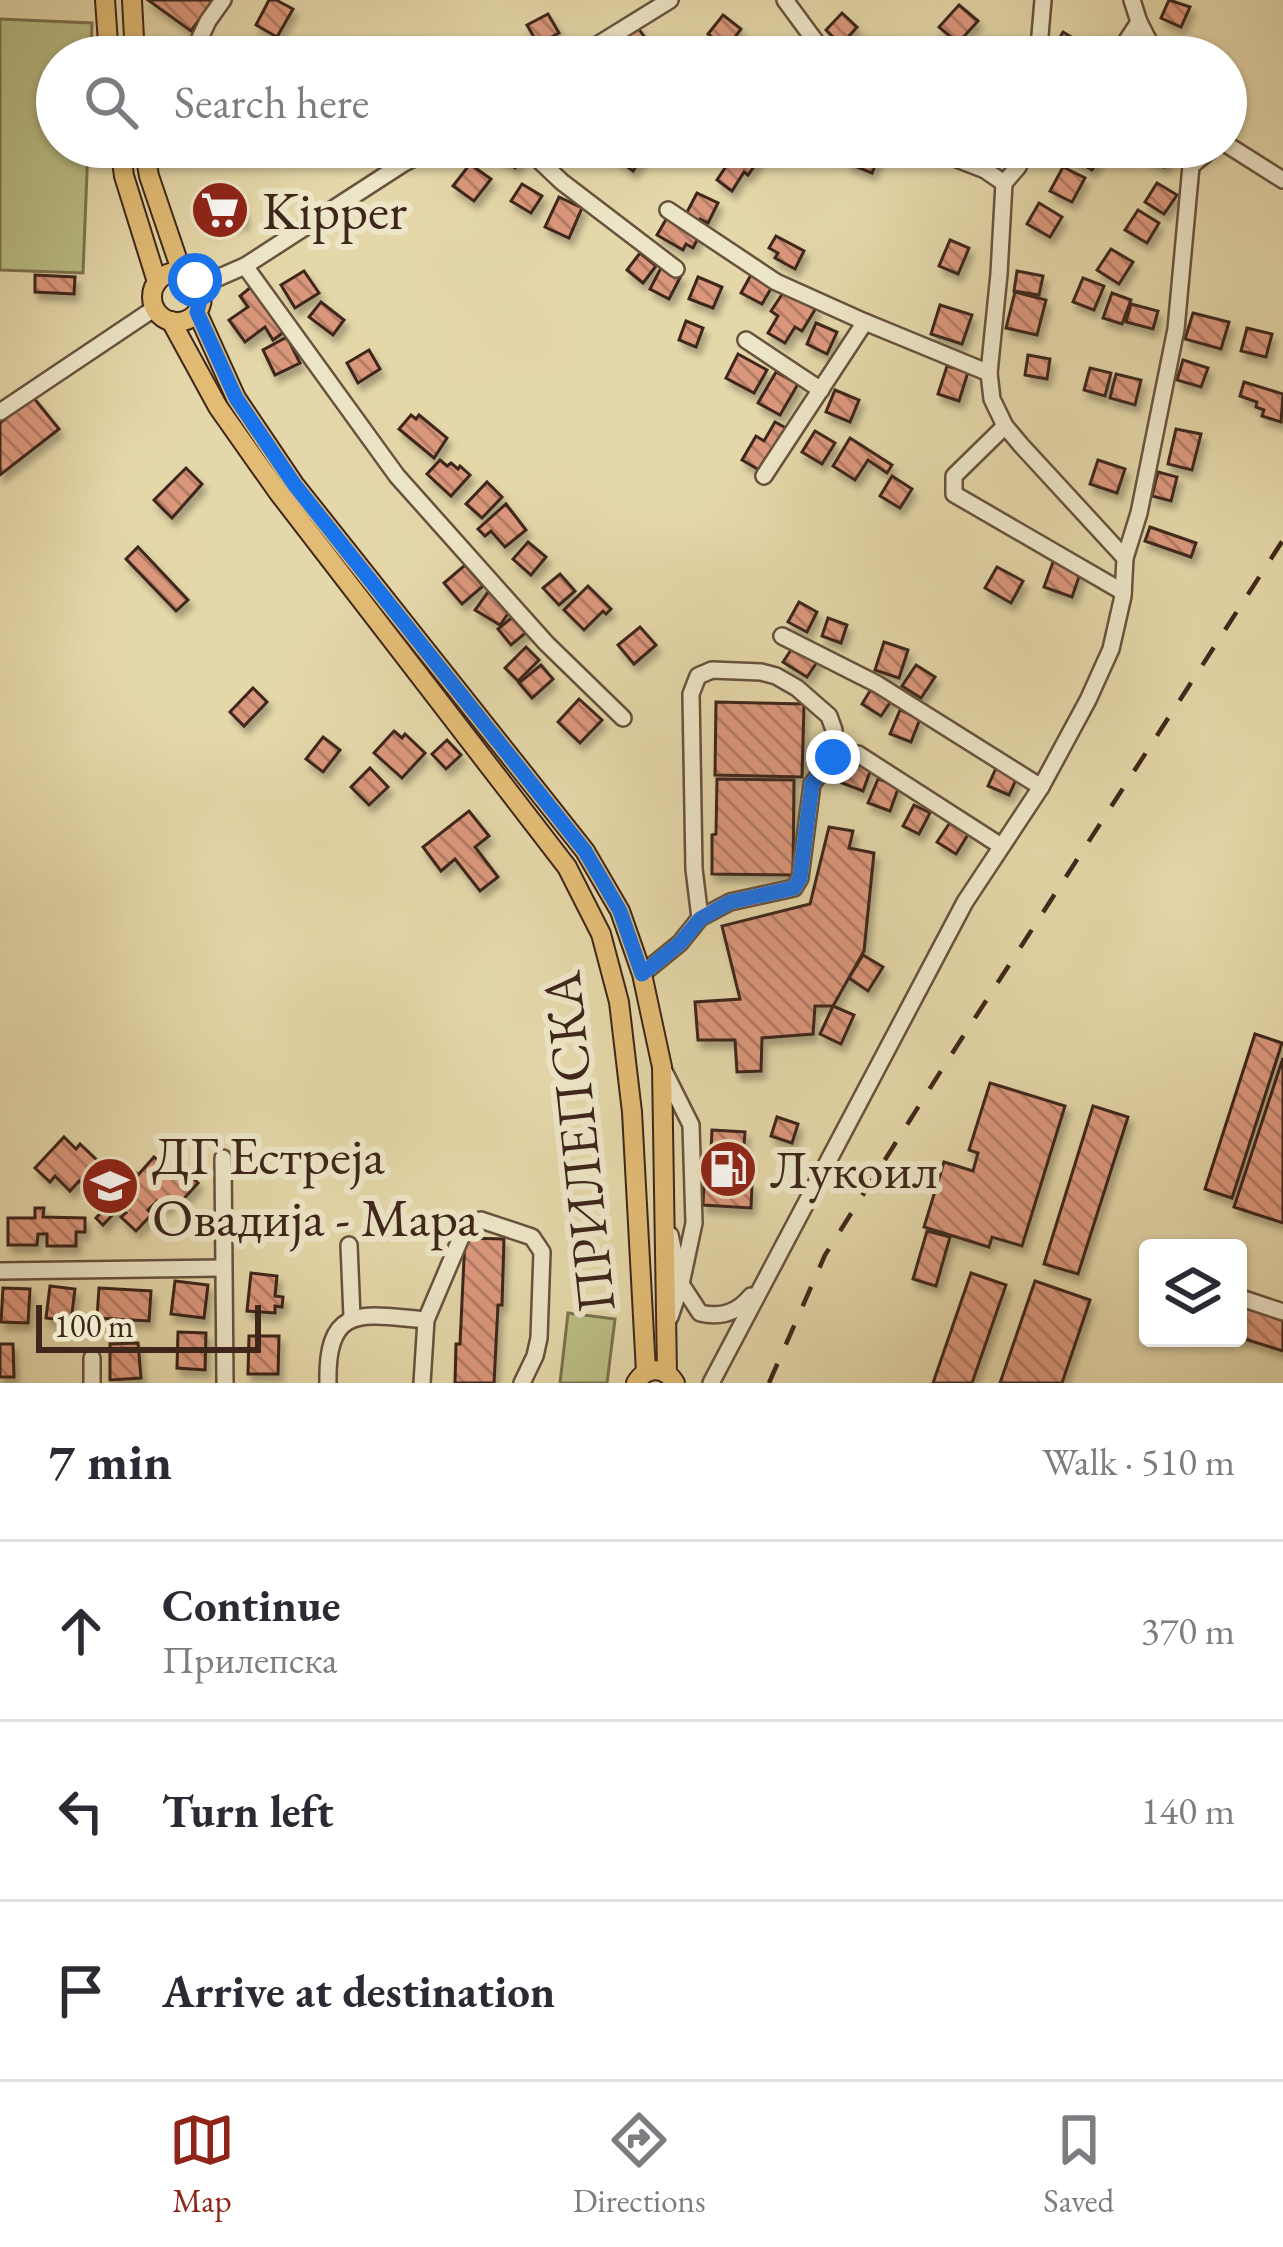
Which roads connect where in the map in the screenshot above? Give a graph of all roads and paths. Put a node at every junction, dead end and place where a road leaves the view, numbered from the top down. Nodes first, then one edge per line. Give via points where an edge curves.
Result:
1 (106, 0) edge
2 (132, 0) edge
3 (223, 0) edge
4 (670, 0) edge
5 (785, 0) edge
6 (1042, 0) edge
7 (1132, 0) edge
8 (642, 8) edge
9 (1138, 22) junction
10 (108, 36) edge
11 (134, 36) edge
12 (201, 36) edge
13 (605, 36) edge
14 (811, 36) edge
15 (1040, 36) edge
16 (1129, 36) edge
17 (1146, 36) edge
18 (1247, 158) edge
19 (123, 168) edge
20 (148, 168) edge
21 (396, 168) edge
22 (547, 168) edge
23 (980, 168) edge
24 (1017, 168) edge
25 (1192, 168) edge
26 (1283, 181) edge
27 (1004, 182) junction
28 (668, 210) dead end
29 (245, 266) junction
30 (676, 269) dead end
31 (182, 273) junction
32 (157, 282) junction
33 (199, 286) junction
34 (197, 312) junction
35 (163, 315) junction
36 (865, 322) junction
37 (746, 340) dead end
38 (989, 373) junction
39 (821, 389) junction
40 (0, 412) edge
41 (1005, 426) junction
42 (764, 476) dead end
43 (1125, 558) junction
44 (1123, 592) junction
45 (782, 636) dead end
46 (623, 718) dead end
47 (858, 754) dead end
48 (1041, 787) junction
49 (1001, 846) junction
50 (700, 919) junction
51 (642, 974) junction
52 (662, 1067) junction
53 (224, 1158) dead end
54 (663, 1206) junction
55 (349, 1246) dead end
56 (779, 1253) junction
57 (223, 1268) junction
58 (0, 1271) edge
59 (681, 1284) junction
60 (1247, 1300) edge
61 (1283, 1312) edge
62 (352, 1317) junction
63 (425, 1320) junction
64 (666, 1331) junction
65 (92, 1358) dead end
66 (641, 1377) edge
67 (671, 1378) edge
68 (92, 1383) edge
69 (225, 1383) edge
70 (328, 1383) edge
71 (422, 1383) edge
72 (522, 1383) edge
73 (711, 1383) edge

1 - 10 main road
2 - 11 main road
3 - 12 street
4 - 8 street
5 - 14 street
6 - 15 street
7 - 9 street
8 - 13 street
9 - 16 street
9 - 17 street
18 - 26 street
19 - 32 main road
20 - 31 main road
21 - 29 street
22 - 30 street
23 - 27 street
24 - 27 street
25 - 43 street via 1176,329
27 - 38 street
28 - 36 street via 776,282
29 - 33 street
29 - 46 street via 397,476
31 - 32 main road
31 - 33 main road
32 - 35 main road via 152,295
33 - 34 main road
34 - 35 main road via 185,320
34 - 51 main road, ПРИЛЕПСКА via 236,398 294,484 585,851 620,911
35 - 40 street
35 - 66 main road, ПРИЛЕПСКА via 278,492 567,867 601,934 619,1002 632,1112
36 - 38 street
36 - 39 street
37 - 39 street
38 - 41 street
39 - 42 street
41 - 43 street
41 - 44 street via 954,476 954,494
43 - 44 street
44 - 48 street via 1111,649
45 - 48 street
47 - 49 street
48 - 49 street
49 - 56 street
50 - 50 street via 730,902 794,888 800,878 812,784 833,757 834,730 818,704 776,676 712,670 698,676 691,694
50 - 51 street
51 - 52 main road, ПРИЛЕПСКА
52 - 54 main road, ПРИЛЕПСКА
52 - 59 street via 691,1125 694,1223
53 - 57 street
54 - 59 street
54 - 64 main road, ПРИЛЕПСКА
55 - 62 street
56 - 59 street via 748,1300 725,1314 700,1313
56 - 73 street
57 - 58 street
57 - 69 street
59 - 64 street
60 - 61 street
62 - 63 street
62 - 70 street via 335,1334
63 - 71 street
63 - 72 street via 465,1228 481,1220 532,1237 542,1252 539,1338
64 - 67 main road, ПРИЛЕПСКА
65 - 68 street
66 - 67 main road via 660,1370

